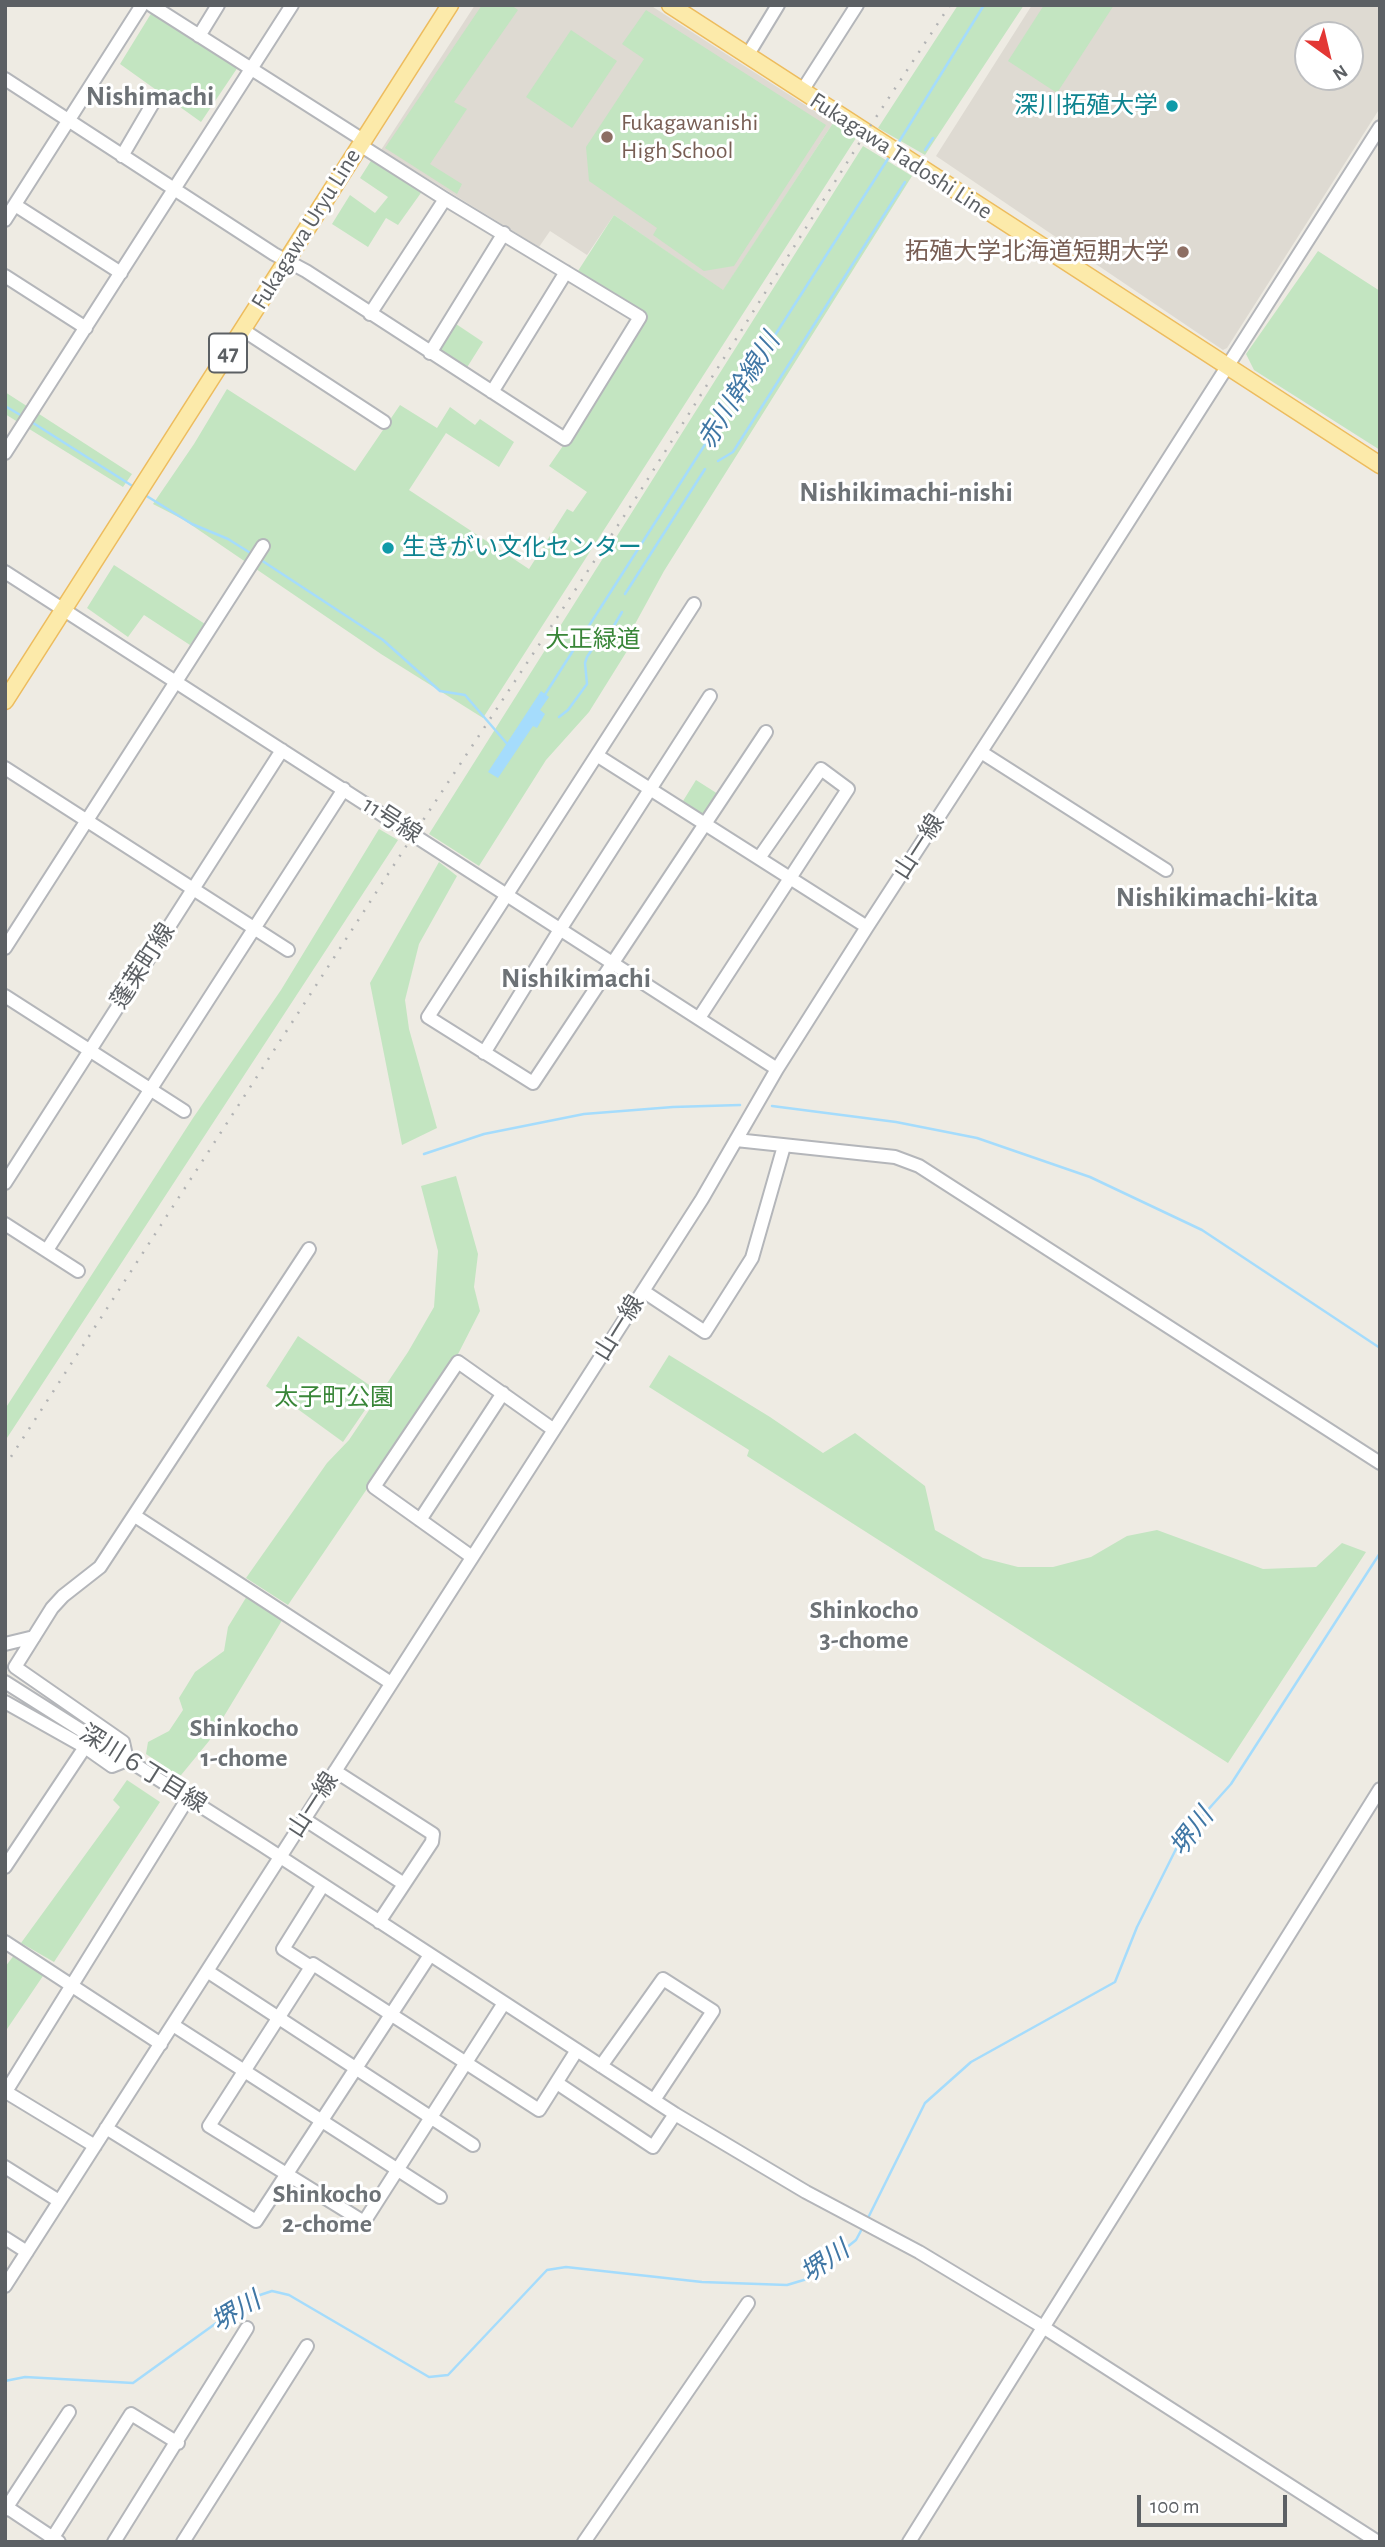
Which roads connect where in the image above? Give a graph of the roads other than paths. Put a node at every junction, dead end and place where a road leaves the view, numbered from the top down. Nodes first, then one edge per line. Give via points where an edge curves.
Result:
1 (142, 5) edge
2 (151, 5) edge
3 (218, 5) edge
4 (292, 5) edge
5 (450, 5) edge
6 (670, 5) edge
7 (778, 5) edge
8 (858, 5) edge
9 (199, 36) junction
10 (747, 56) junction
11 (251, 70) junction
12 (5, 79) edge
13 (802, 92) junction
14 (153, 103) dead end
15 (69, 120) junction
16 (1380, 127) edge
17 (361, 142) junction
18 (122, 156) junction
19 (174, 189) junction
20 (445, 199) junction
21 (15, 205) junction
22 (5, 220) edge
23 (504, 233) junction
24 (286, 261) junction
25 (566, 272) junction
26 (121, 273) junction
27 (5, 276) edge
28 (370, 314) junction
29 (86, 328) junction
30 (243, 330) junction
31 (430, 352) junction
32 (1227, 367) junction
33 (492, 392) junction
34 (384, 422) dead end
35 (5, 453) edge
36 (1380, 465) edge
37 (263, 546) dead end
38 (5, 572) edge
39 (694, 604) dead end
40 (63, 608) junction
41 (176, 682) junction
42 (710, 696) dead end
43 (5, 701) edge
44 (766, 732) dead end
45 (282, 750) junction
46 (981, 752) junction
47 (598, 756) junction
48 (5, 768) edge
49 (344, 789) junction
50 (653, 789) junction
51 (87, 822) junction
52 (705, 823) junction
53 (759, 858) junction
54 (1166, 870) dead end
55 (789, 877) junction
56 (192, 889) junction
57 (507, 894) junction
58 (867, 927) junction
59 (254, 928) junction
60 (561, 929) junction
61 (5, 948) edge
62 (288, 950) dead end
63 (613, 963) junction
64 (5, 996) edge
65 (699, 1018) junction
66 (88, 1051) junction
67 (484, 1053) junction
68 (777, 1069) junction
69 (152, 1090) junction
70 (184, 1111) dead end
71 (736, 1140) junction
72 (784, 1146) junction
73 (5, 1183) edge
74 (5, 1224) edge
75 (309, 1249) dead end
76 (47, 1250) junction
77 (78, 1271) dead end
78 (643, 1291) junction
79 (503, 1393) junction
80 (554, 1430) junction
81 (1380, 1462) edge
82 (135, 1516) junction
83 (420, 1520) junction
84 (472, 1557) junction
85 (34, 1637) junction
86 (5, 1644) edge
87 (10, 1664) edge
88 (5, 1682) edge
89 (391, 1683) junction
90 (5, 1702) edge
91 (85, 1747) junction
92 (127, 1760) junction
93 (335, 1770) junction
94 (1380, 1789) edge
95 (188, 1798) junction
96 (304, 1819) junction
97 (280, 1857) junction
98 (5, 1867) edge
99 (404, 1884) junction
100 (323, 1885) junction
101 (379, 1922) junction
102 (5, 1942) edge
103 (430, 1955) junction
104 (311, 1968) junction
105 (207, 1971) junction
106 (71, 1985) junction
107 (504, 2003) junction
108 (391, 2014) junction
109 (279, 2018) junction
110 (173, 2025) junction
111 (160, 2044) junction
112 (577, 2050) junction
113 (467, 2061) junction
114 (601, 2066) junction
115 (355, 2067) junction
116 (245, 2071) junction
117 (557, 2083) junction
118 (6, 2092) edge
119 (654, 2100) junction
120 (675, 2114) junction
121 (431, 2116) junction
122 (321, 2121) junction
123 (106, 2128) junction
124 (473, 2145) dead end
125 (95, 2146) junction
126 (5, 2166) edge
127 (396, 2170) junction
128 (288, 2174) junction
129 (440, 2197) dead end
130 (59, 2201) junction
131 (5, 2238) edge
132 (27, 2252) junction
133 (5, 2286) edge
134 (748, 2303) dead end
135 (1043, 2327) junction
136 (247, 2328) dead end
137 (307, 2346) dead end
138 (69, 2412) dead end
139 (178, 2443) junction
140 (6, 2507) edge
141 (54, 2540) edge
142 (114, 2542) edge
143 (183, 2542) edge
144 (584, 2542) edge
145 (909, 2542) edge
146 (1378, 2542) edge

1 - 15 street
2 - 9 street
3 - 9 street
4 - 11 street
5 - 17 main road, Fukagawa Uryu Line / 47
6 - 10 main road, Fukagawa Tadoshi Line
7 - 10 street
8 - 13 street
9 - 11 street
10 - 13 main road, Fukagawa Tadoshi Line
11 - 17 street
11 - 19 street
12 - 15 street
13 - 32 main road, Fukagawa Tadoshi Line
14 - 18 street
15 - 18 street
15 - 21 street
16 - 32 street, 山一線
17 - 20 street
17 - 24 main road, Fukagawa Uryu Line / 47
18 - 19 street
19 - 24 street
19 - 26 street
20 - 23 street
20 - 28 street
21 - 22 street
21 - 26 street
23 - 25 street
23 - 31 street
24 - 28 street
24 - 30 main road, Fukagawa Uryu Line / 47
25 - 33 street
25 - 33 street via 640,317 627,339 565,439
26 - 29 street
27 - 29 street
28 - 31 street
29 - 35 street
30 - 34 street
30 - 40 main road, Fukagawa Uryu Line / 47
31 - 33 street
32 - 36 main road, Fukagawa Tadoshi Line
32 - 46 street, 山一線
37 - 41 street
38 - 40 street, 11号線
39 - 47 street
40 - 41 street, 11号線
40 - 43 main road, Fukagawa Uryu Line / 47
41 - 45 street, 11号線
41 - 51 street
42 - 50 street
44 - 52 street
45 - 49 street, 11号線
45 - 56 street, 蓬莱町線
46 - 54 street
46 - 58 street, 山一線
47 - 50 street
47 - 57 street
48 - 51 street
49 - 57 street, 11号線
49 - 59 street
50 - 52 street
50 - 60 street
51 - 56 street
51 - 61 street
52 - 53 street
52 - 63 street
53 - 55 street
53 - 55 street via 821,769 848,789
55 - 58 street
55 - 65 street
56 - 59 street
56 - 66 street, 蓬莱町線
57 - 60 street, 11号線
57 - 67 street via 428,1017
58 - 68 street, 山一線
59 - 62 street
59 - 69 street
60 - 63 street, 11号線
60 - 67 street
63 - 65 street, 11号線
63 - 67 street via 533,1083
64 - 66 street
65 - 68 street, 11号線
66 - 69 street
66 - 73 street, 蓬莱町線
68 - 71 street, 山一線
69 - 70 street
69 - 76 street
71 - 72 street
71 - 78 street, 山一線
72 - 78 street via 752,1258 705,1332
72 - 81 street via 895,1157 919,1167
74 - 76 street
75 - 82 street
76 - 77 street
78 - 80 street, 山一線
79 - 80 street
79 - 83 street
79 - 83 street via 458,1362 374,1487
80 - 84 street, 山一線
82 - 85 street via 100,1567 63,1595
82 - 89 street
83 - 84 street
84 - 89 street, 山一線
85 - 86 street
85 - 87 street
87 - 92 street via 123,1742
88 - 92 street, 深川６丁目線
89 - 93 street, 山一線
90 - 91 street
91 - 92 street via 112,1766
91 - 98 street
92 - 95 street, 深川６丁目線
93 - 96 street, 山一線
93 - 99 street via 433,1835
94 - 135 street
95 - 97 street, 深川６丁目線
95 - 106 street
96 - 97 street, 山一線
96 - 99 street
97 - 100 street, 深川６丁目線
97 - 105 street, 山一線
99 - 101 street
100 - 101 street, 深川６丁目線
100 - 104 street via 283,1949
101 - 103 street, 深川６丁目線
102 - 106 street
103 - 107 street, 深川６丁目線
103 - 108 street
104 - 108 street via 313,1964
104 - 109 street
105 - 109 street
105 - 110 street, 山一線
106 - 111 street
106 - 118 street
107 - 112 street, 深川６丁目線
107 - 113 street
108 - 113 street
108 - 115 street
109 - 115 street
109 - 116 street
110 - 111 street, 山一線
110 - 116 street
111 - 123 street, 山一線
112 - 114 street, 深川６丁目線
112 - 117 street
113 - 117 street via 539,2110
113 - 121 street
114 - 119 street, 深川６丁目線
114 - 119 street via 663,1979 712,2011
115 - 121 street
115 - 122 street
116 - 122 street
116 - 128 street via 209,2126
117 - 120 street via 653,2147
118 - 125 street
119 - 120 street, 深川６丁目線
120 - 135 street, 深川６丁目線
121 - 124 street
121 - 127 street
122 - 127 street
122 - 128 street
123 - 125 street, 山一線
123 - 128 street via 256,2221
125 - 130 street, 山一線
126 - 130 street
127 - 128 street via 365,2222
127 - 129 street
130 - 132 street, 山一線
131 - 132 street
132 - 133 street, 山一線
134 - 144 street
135 - 145 street
135 - 146 street, 深川６丁目線
136 - 139 street
137 - 143 street
138 - 140 street
139 - 141 street via 131,2414
139 - 142 street
140 - 141 street

